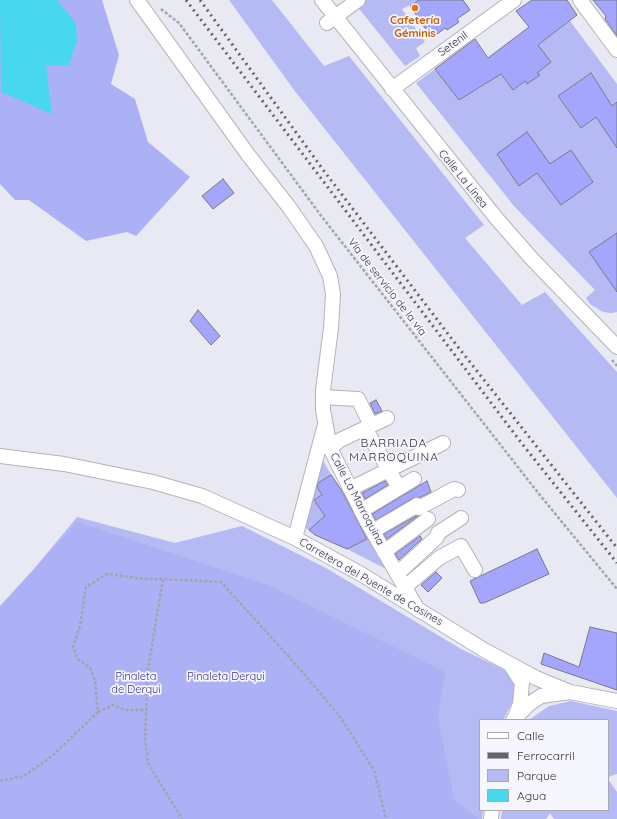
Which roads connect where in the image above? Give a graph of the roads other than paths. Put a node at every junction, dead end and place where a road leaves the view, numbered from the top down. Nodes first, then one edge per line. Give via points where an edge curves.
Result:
1 (322, 0) edge
2 (358, 0) edge
3 (514, 0) edge
4 (580, 0) edge
5 (139, 2) edge
6 (331, 20) junction
7 (617, 50) edge
8 (392, 89) junction
9 (615, 340) edge
10 (323, 397) junction
11 (387, 418) dead end
12 (325, 426) junction
13 (368, 427) junction
14 (443, 443) dead end
15 (330, 448) junction
16 (0, 456) edge
17 (387, 471) junction
18 (414, 479) dead end
19 (398, 488) junction
20 (350, 489) junction
21 (458, 490) dead end
22 (361, 511) junction
23 (460, 518) dead end
24 (428, 520) dead end
25 (373, 531) junction
26 (295, 538) junction
27 (384, 552) junction
28 (474, 570) dead end
29 (397, 574) junction
30 (405, 587) junction
31 (418, 610) junction
32 (509, 662) junction
33 (536, 678) junction
34 (570, 692) junction
35 (521, 693) junction
36 (541, 696) junction
37 (617, 701) edge
38 (514, 719) edge

1 - 6 street, Calle La Línea
2 - 6 street
3 - 8 street, Setenil
4 - 7 street
5 - 10 street, Calle La Marroquina via 316,246 332,283 332,328
6 - 8 street, Calle La Línea
8 - 9 street, Calle La Línea via 532,259
10 - 12 street, Calle La Marroquina
10 - 13 street via 358,399
11 - 13 street
12 - 15 street, Calle La Marroquina
12 - 26 street
13 - 15 street via 340,440
13 - 17 street
14 - 17 street
15 - 20 street, Calle La Marroquina
16 - 26 street, Carretera del Puente de Casines via 64,464 154,482 202,496
17 - 19 street
17 - 20 street
18 - 19 street
19 - 22 street
20 - 22 street, Calle La Marroquina
21 - 25 street via 454,489 419,508 417,505
22 - 25 street, Calle La Marroquina
23 - 29 street via 438,533
24 - 27 street
25 - 27 street, Calle La Marroquina
26 - 31 street, Carretera del Puente de Casines via 361,574
27 - 29 street, Calle La Marroquina
28 - 30 street via 461,546 439,558
29 - 30 street, Calle La Marroquina
30 - 31 street, Calle La Marroquina
31 - 32 street, Carretera del Puente de Casines
32 - 33 street, Carretera del Puente de Casines
32 - 35 street via 522,683
33 - 34 street, Carretera del Puente de Casines
33 - 35 street
33 - 36 street
34 - 36 street
34 - 37 street
35 - 38 street
36 - 38 street

